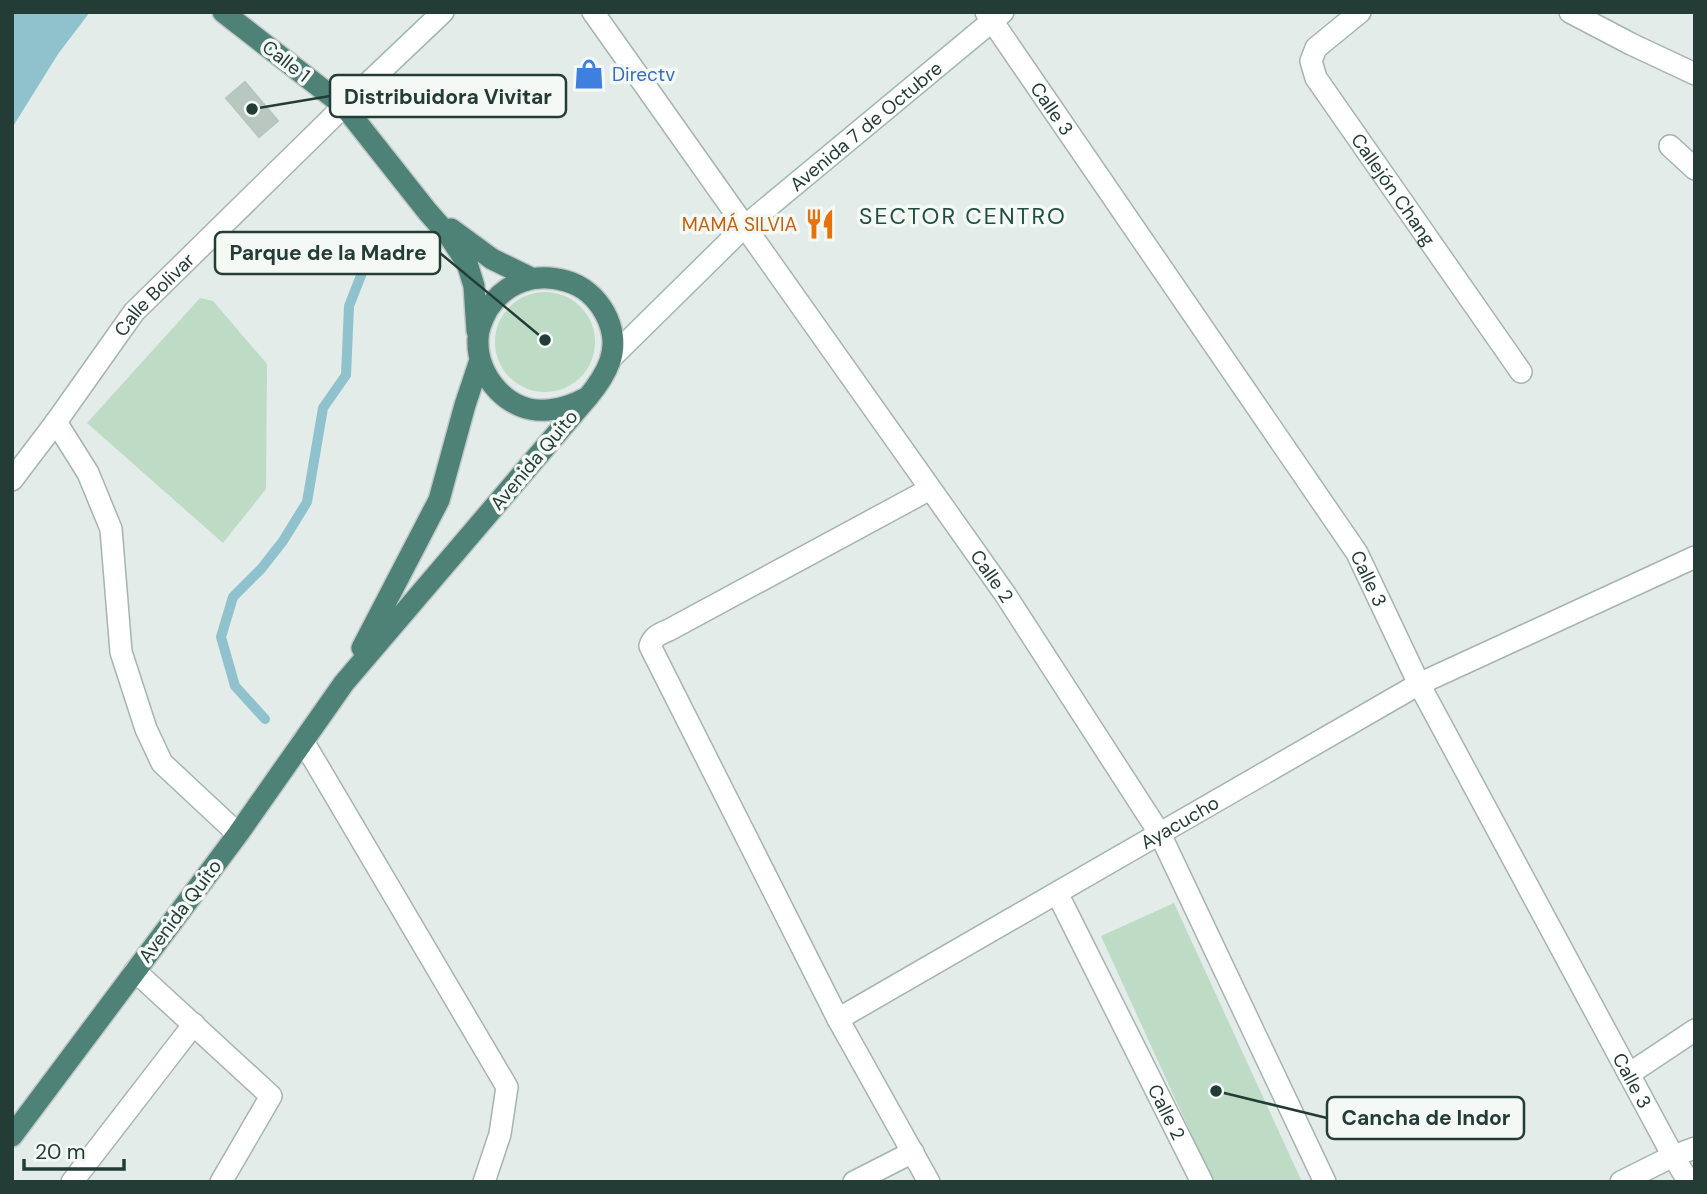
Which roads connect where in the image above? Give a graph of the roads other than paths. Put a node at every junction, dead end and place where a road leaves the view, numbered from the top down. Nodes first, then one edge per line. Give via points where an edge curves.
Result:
1 (223, 12) edge
2 (443, 12) edge
3 (593, 12) edge
4 (1360, 12) edge
5 (1570, 12) edge
6 (994, 15) edge
7 (1695, 74) edge
8 (344, 106) junction
9 (1670, 146) dead end
10 (1695, 169) edge
11 (427, 211) junction
12 (745, 226) junction
13 (531, 278) junction
14 (478, 338) junction
15 (611, 358) junction
16 (480, 360) junction
17 (1521, 373) dead end
18 (588, 397) junction
19 (56, 422) junction
20 (12, 480) edge
21 (930, 489) junction
22 (1695, 557) edge
23 (344, 683) junction
24 (1419, 684) junction
25 (303, 741) junction
26 (238, 834) junction
27 (1160, 834) junction
28 (1057, 893) junction
29 (135, 971) junction
30 (838, 1019) junction
31 (194, 1024) junction
32 (1695, 1030) edge
33 (1629, 1074) junction
34 (12, 1136) edge
35 (1695, 1148) edge
36 (912, 1152) junction
37 (1673, 1156) junction
38 (72, 1182) edge
39 (221, 1182) edge
40 (484, 1182) edge
41 (854, 1182) edge
42 (929, 1182) edge
43 (1202, 1182) edge
44 (1325, 1182) edge
45 (1621, 1182) edge
46 (1689, 1182) edge

1 - 8 highway, Calle 1
2 - 8 street, Calle Bolivar
3 - 12 street, Calle 2
4 - 17 street, Callejón Chang via 1316,48 1311,61 1315,78
5 - 7 street
6 - 12 street, Avenida 7 de Octubre
6 - 24 street, Calle 3 via 1357,553
8 - 11 highway, Calle 1
8 - 19 street, Calle Bolivar via 134,312
9 - 10 street
11 - 13 highway, Calle 1 via 492,259
11 - 14 highway, Calle 1 via 467,263 474,286
12 - 15 street, Avenida 7 de Octubre
12 - 21 street, Calle 2
13 - 14 highway via 511,285 495,299
13 - 15 highway via 553,277 592,295 606,313 613,335
14 - 16 highway
15 - 18 highway via 603,379
16 - 18 highway via 503,396 522,407 545,411
16 - 23 highway, Avenida Quito via 439,500
18 - 23 highway, Avenida Quito
19 - 20 street, Calle Bolivar
19 - 26 street via 88,473 111,528 121,652 146,729 162,763
21 - 27 street, Calle 2 via 1005,594
21 - 30 street via 658,635 650,646
22 - 24 street, Ayacucho
23 - 25 highway, Avenida Quito
24 - 27 street, Ayacucho
24 - 33 street, Calle 3
25 - 26 highway, Avenida Quito
25 - 40 street via 507,1087 500,1134
26 - 29 highway, Avenida Quito
27 - 28 street, Ayacucho
27 - 44 street, Calle 2
28 - 30 street, Ayacucho
28 - 43 street, Calle 2
29 - 31 street
29 - 34 highway, Avenida Quito
30 - 36 street
31 - 38 street
31 - 39 street via 271,1096
32 - 33 street
33 - 37 street, Calle 3
35 - 37 street
36 - 41 street
36 - 42 street
37 - 45 street
37 - 46 street, Calle 3

